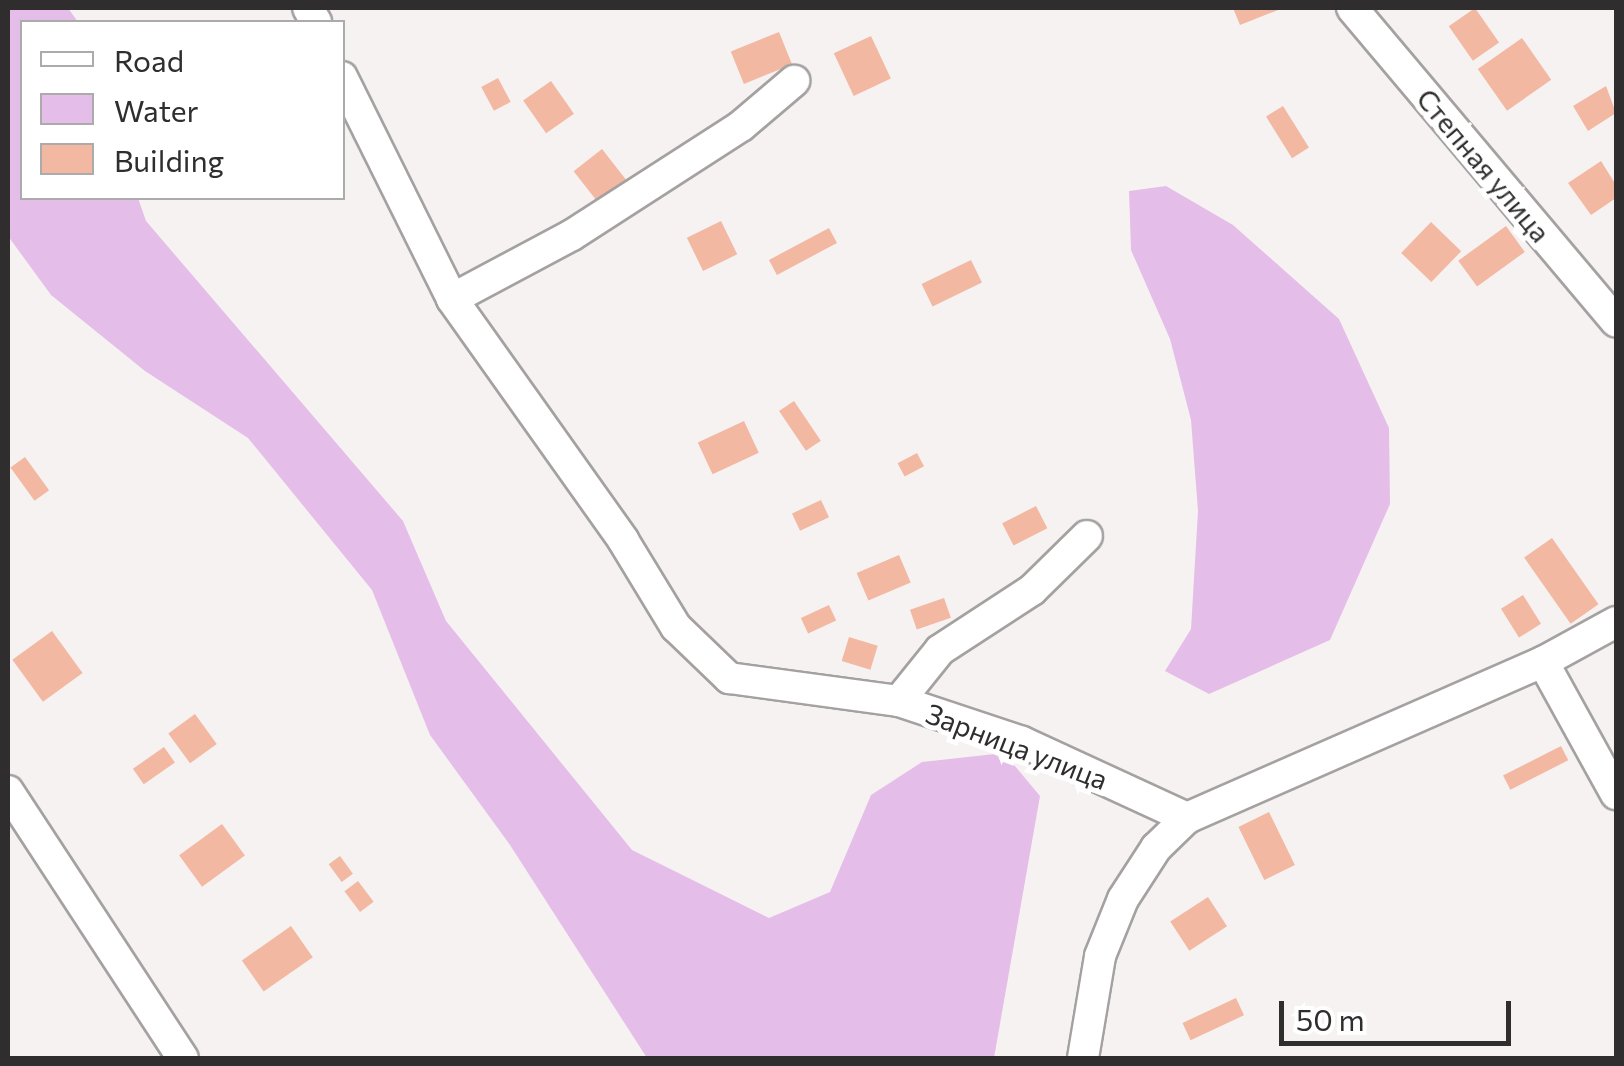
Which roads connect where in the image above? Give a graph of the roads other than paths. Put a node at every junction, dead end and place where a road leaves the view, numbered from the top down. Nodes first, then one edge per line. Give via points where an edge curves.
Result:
1 (1352, 8) edge
2 (794, 81) dead end
3 (345, 83) edge
4 (452, 300) junction
5 (1616, 322) edge
6 (1087, 536) dead end
7 (1616, 622) edge
8 (1544, 662) junction
9 (898, 701) junction
10 (8, 790) edge
11 (1616, 794) edge
12 (1187, 818) junction
13 (183, 1058) edge
14 (1082, 1058) edge

1 - 5 street, Степная улица
2 - 4 street via 741,126 572,235
3 - 4 street, Зарница улица
4 - 9 street, Зарница улица via 623,540 676,627 730,678
6 - 9 street via 1032,590 940,650
7 - 8 street
8 - 11 street
8 - 12 street
9 - 12 street, Зарница улица via 1022,742
10 - 13 street
12 - 14 street via 1156,848 1123,899 1100,956

